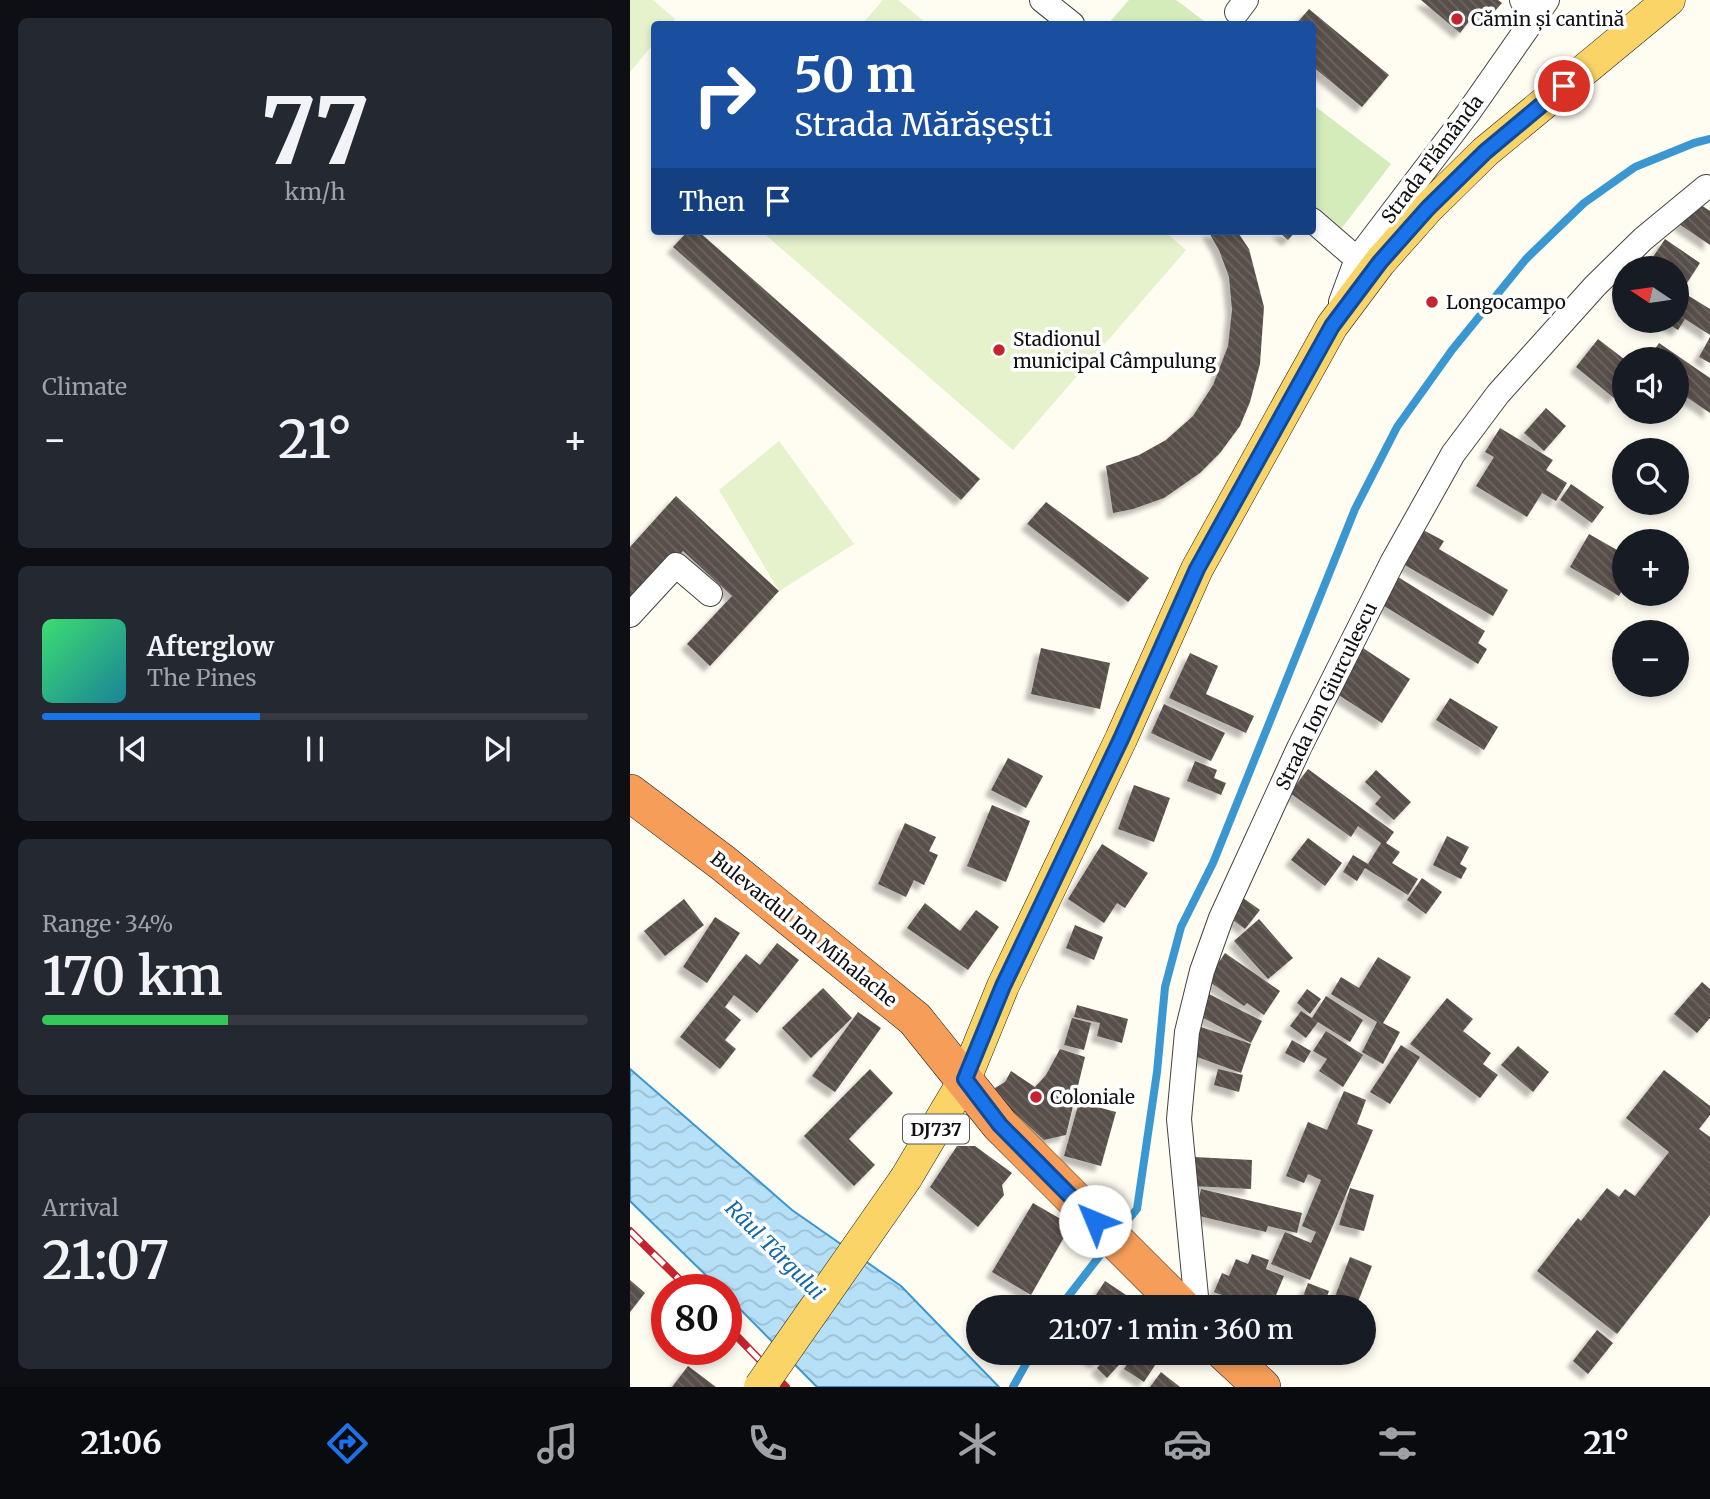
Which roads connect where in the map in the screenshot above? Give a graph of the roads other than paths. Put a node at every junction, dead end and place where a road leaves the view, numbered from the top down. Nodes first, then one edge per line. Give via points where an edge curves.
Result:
1 (1042, 0) edge
2 (1522, 0) edge
3 (1547, 0) edge
4 (1669, 0) edge
5 (1068, 21) edge
6 (1533, 23) junction
7 (1706, 187) dead end
8 (1316, 223) edge
9 (1357, 259) junction
10 (1332, 326) junction
11 (710, 594) dead end
12 (630, 615) edge
13 (630, 793) edge
14 (965, 1079) junction
15 (1170, 1295) edge
16 (1196, 1295) edge
17 (1238, 1365) edge
18 (760, 1387) edge
19 (1262, 1387) edge

1 - 5 street
2 - 6 street
3 - 6 street, Strada Flămânda
4 - 10 main road, DJ737 via 1485,152 1380,262
6 - 9 street, Strada Flămânda
7 - 16 street, Strada Ion Giurculescu via 1595,286 1498,394 1453,454 1393,561 1299,748 1221,918 1187,1032 1179,1119
8 - 9 street
9 - 10 street, Strada Flămânda
10 - 14 main road, DJ737 via 1197,569 1003,986
11 - 12 street via 676,565
13 - 14 highway, Bulevardul Ion Mihalache via 915,1019
14 - 15 highway, Bulevardul Ion Mihalache via 1000,1125
14 - 18 main road, DJ737, bridge via 906,1178
17 - 19 highway

